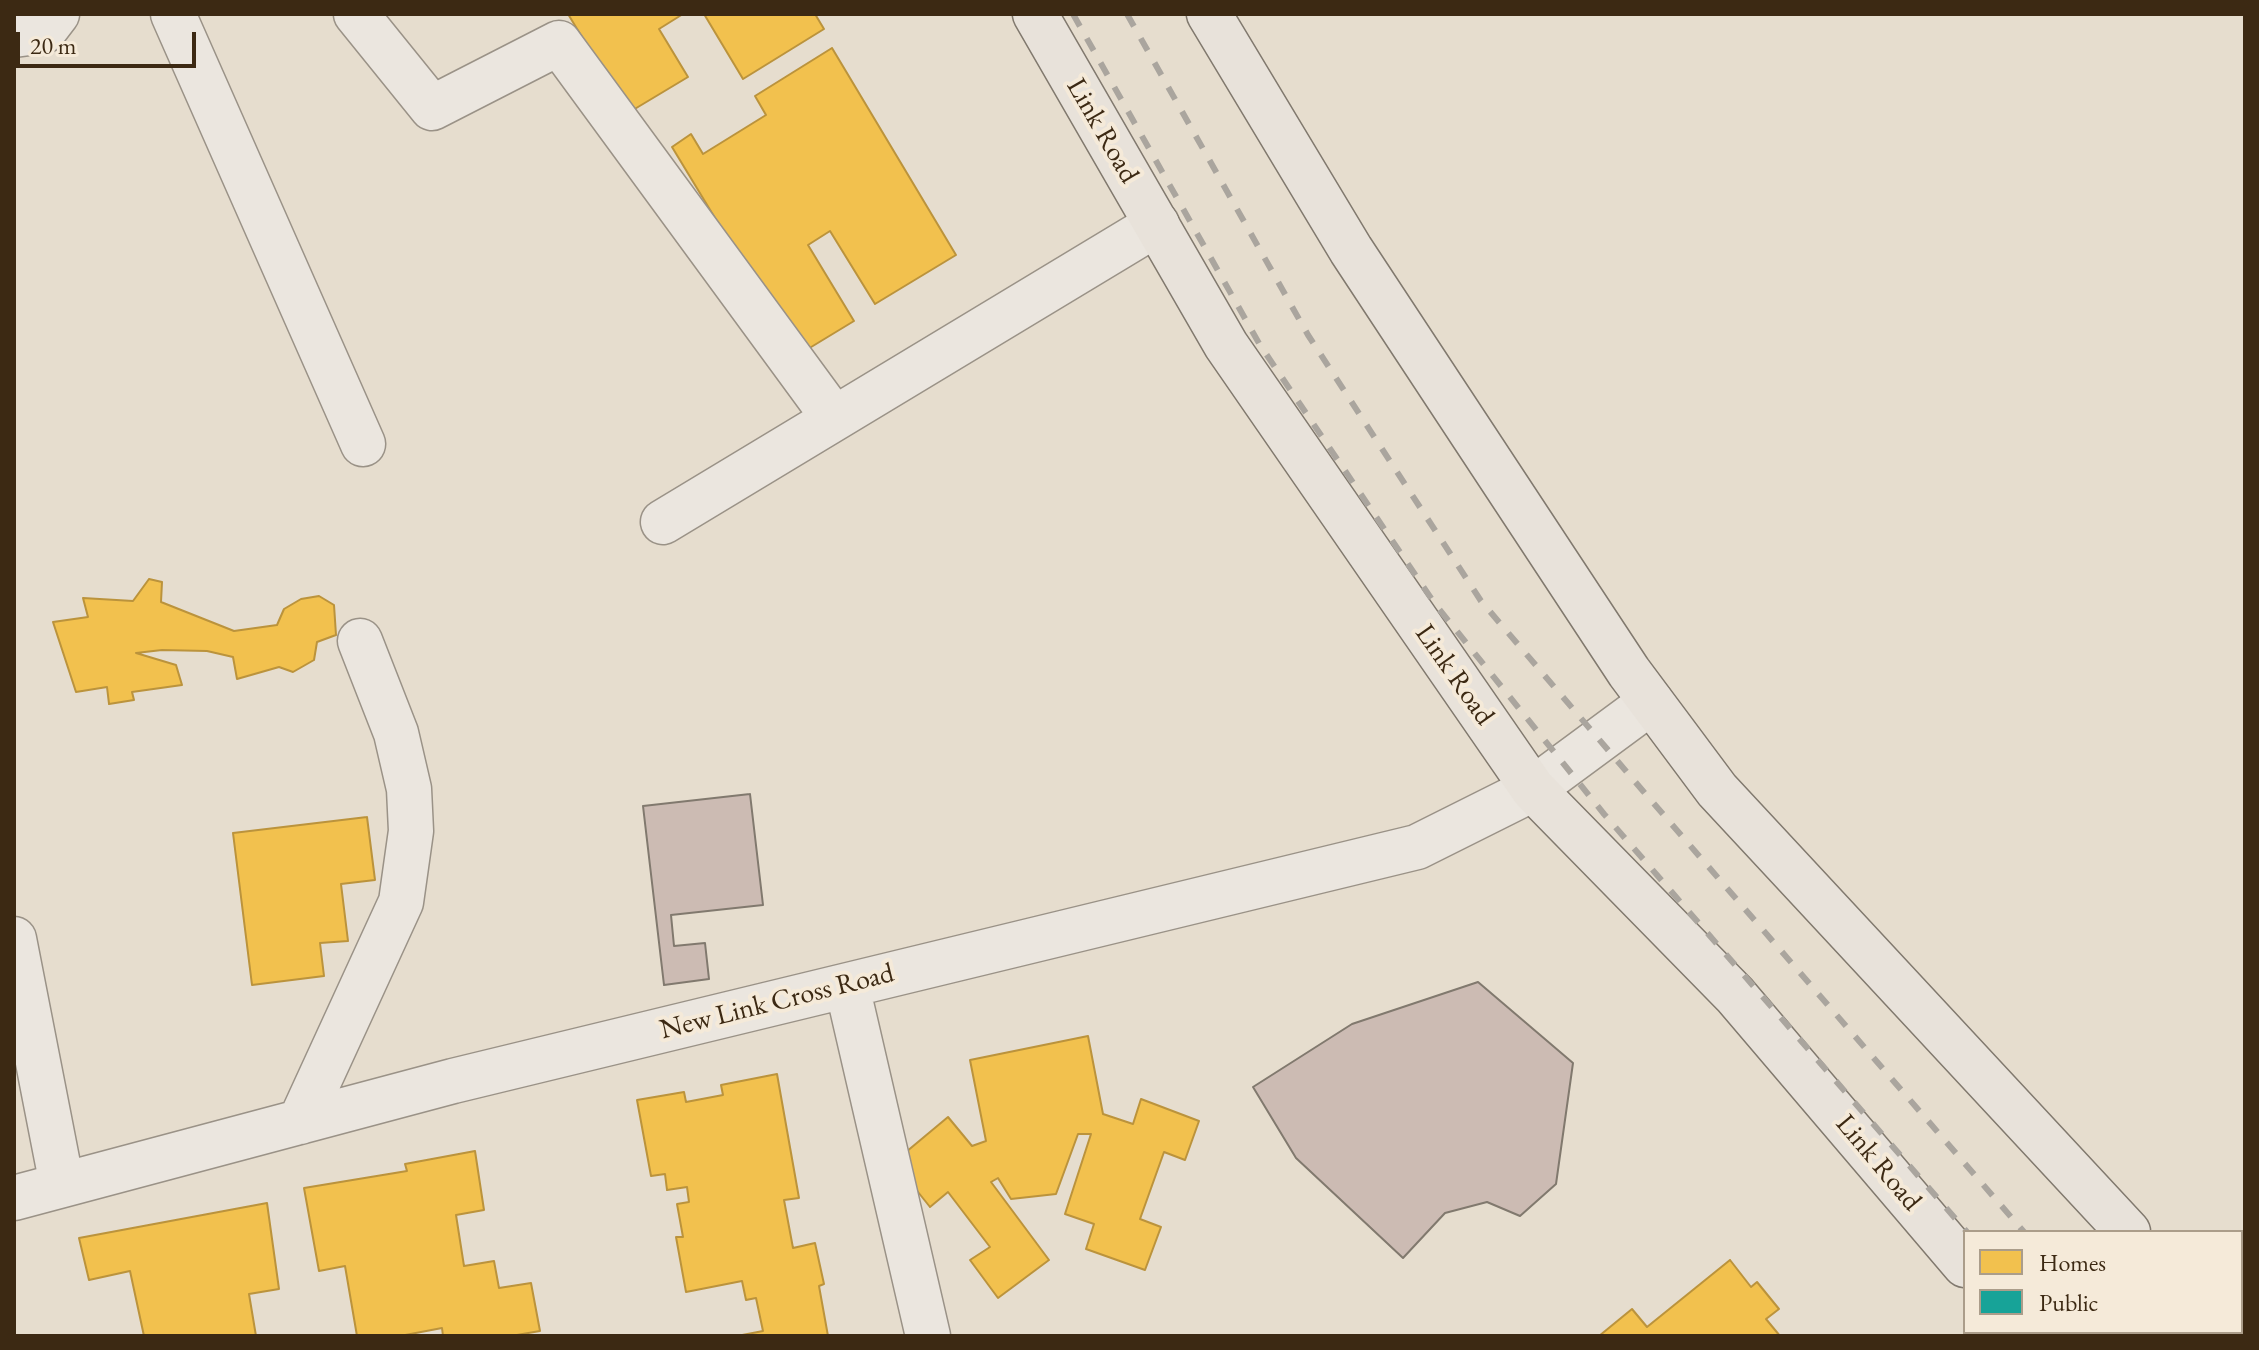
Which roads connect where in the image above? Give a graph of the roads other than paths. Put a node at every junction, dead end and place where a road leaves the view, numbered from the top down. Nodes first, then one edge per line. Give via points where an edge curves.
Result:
1 (57, 14) edge
2 (173, 14) edge
3 (356, 14) edge
4 (1035, 14) edge
5 (1209, 14) edge
6 (14, 35) edge
7 (1157, 224) junction
8 (834, 418) junction
9 (363, 444) dead end
10 (663, 522) dead end
11 (360, 641) dead end
12 (1651, 702) junction
13 (1533, 789) junction
14 (14, 939) edge
15 (847, 986) junction
16 (300, 1122) junction
17 (62, 1185) junction
18 (14, 1198) edge
19 (2126, 1230) edge
20 (1963, 1263) edge
21 (928, 1336) edge

1 - 6 street via 44,31
2 - 9 street
3 - 8 street via 432,108 559,43
4 - 7 main road, Link Road
5 - 12 main road via 1351,250
7 - 8 street
7 - 13 main road, Link Road via 1226,345
8 - 10 street
11 - 16 street via 396,733 409,789 411,831 401,902
12 - 13 street, New Link Cross Road
12 - 19 main road via 1717,790
13 - 15 street, New Link Cross Road via 1417,847
13 - 20 main road, Link Road via 1735,995
14 - 17 street
15 - 16 street, New Link Cross Road
15 - 21 street
16 - 17 street, New Link Cross Road
17 - 18 street, New Link Cross Road

